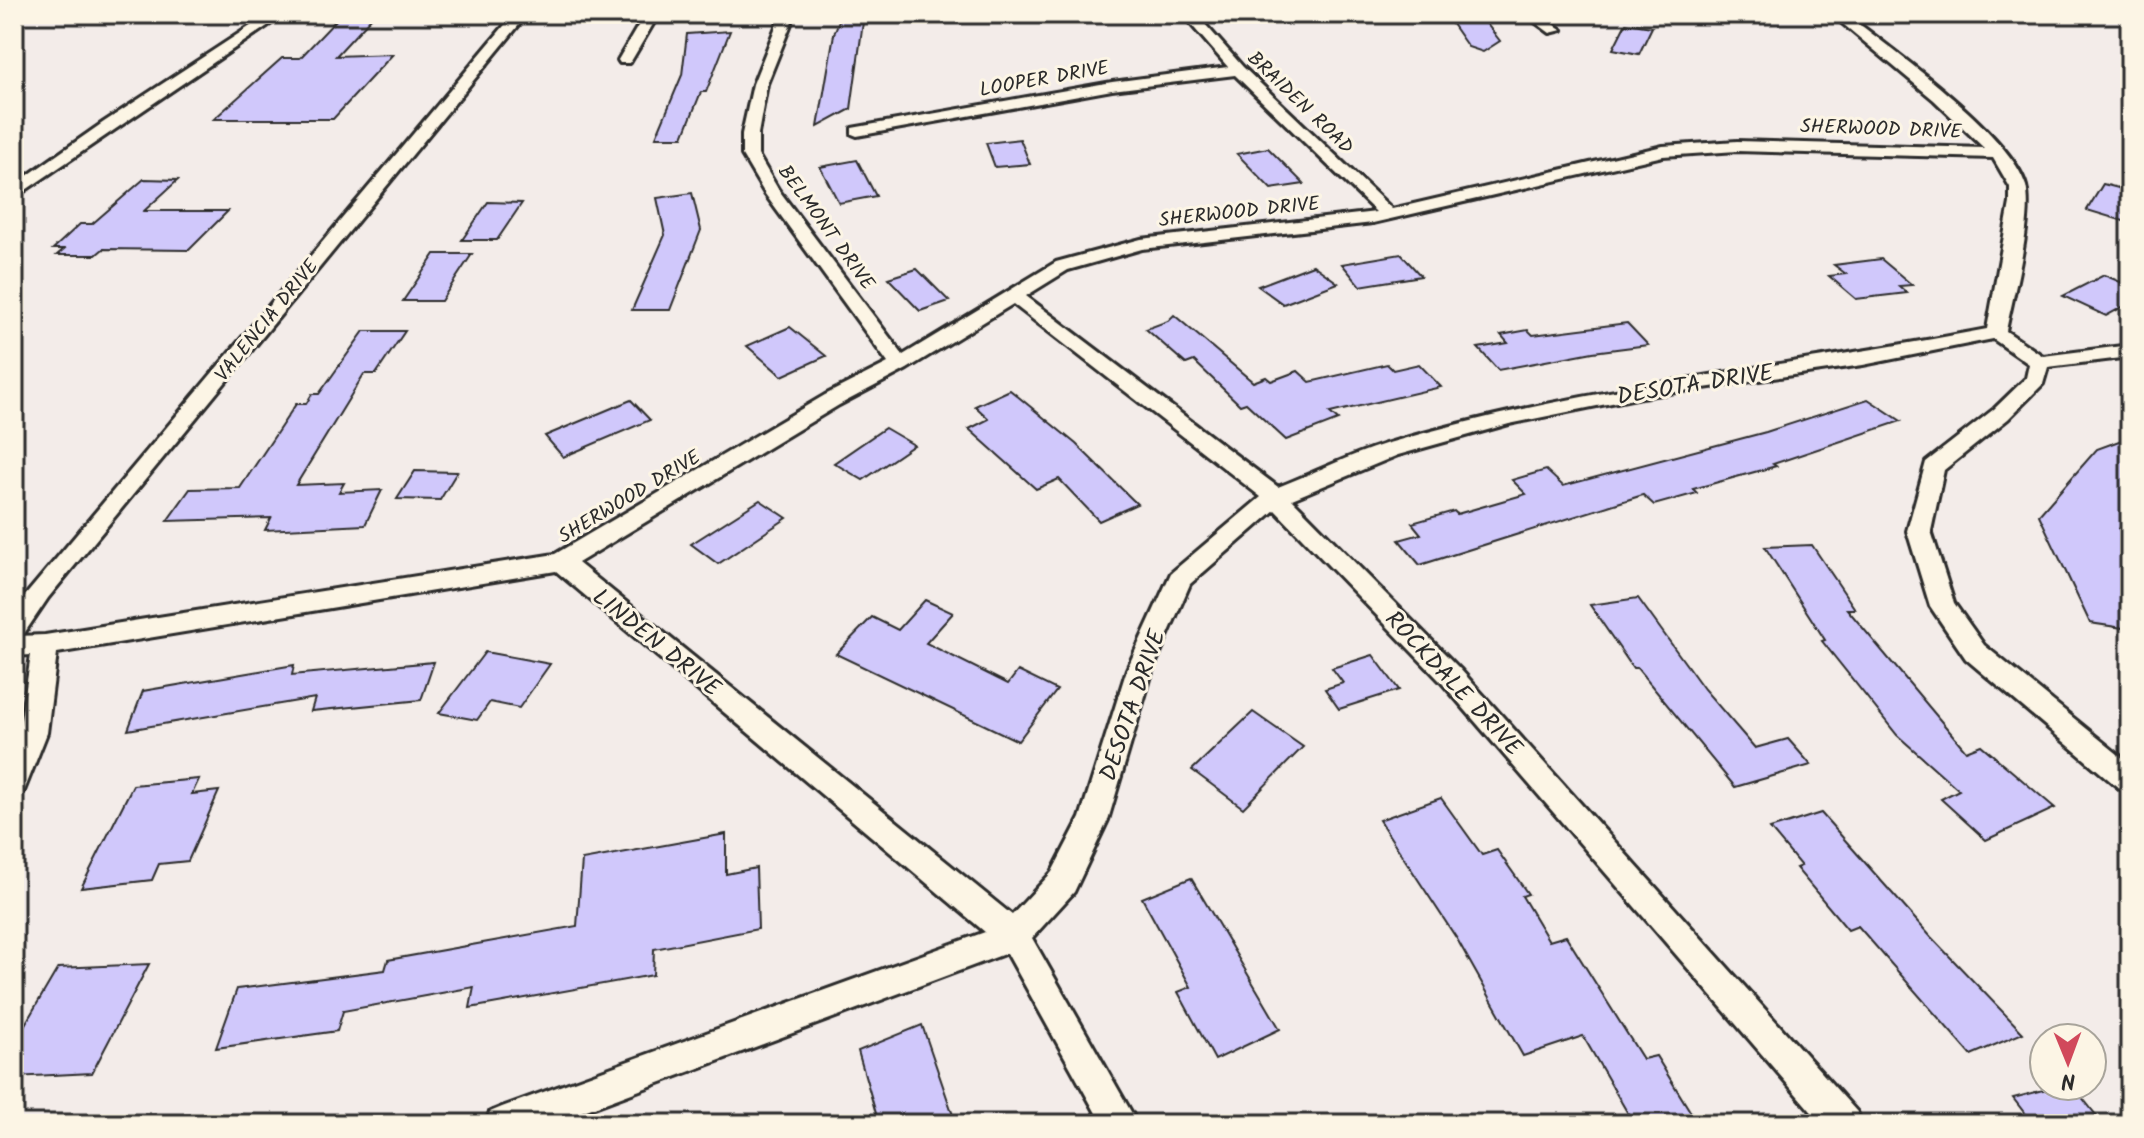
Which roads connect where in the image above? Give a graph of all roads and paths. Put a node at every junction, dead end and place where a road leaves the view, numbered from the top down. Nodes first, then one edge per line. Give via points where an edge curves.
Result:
1 (278, 14) edge
2 (521, 14) edge
3 (652, 14) edge
4 (788, 14) edge
5 (1189, 14) edge
6 (1531, 14) edge
7 (1838, 14) edge
8 (1555, 30) dead end
9 (625, 60) dead end
10 (1238, 70) junction
11 (857, 131) dead end
12 (1997, 153) junction
13 (14, 193) edge
14 (1389, 215) junction
15 (1013, 295) junction
16 (1996, 333) junction
17 (2130, 351) edge
18 (2039, 362) junction
19 (900, 365) junction
20 (1276, 497) junction
21 (561, 562) junction
22 (14, 628) edge
23 (45, 645) junction
24 (14, 646) edge
25 (2130, 781) edge
26 (14, 783) edge
27 (1014, 936) junction
28 (502, 1124) edge
29 (1121, 1124) edge
30 (1845, 1124) edge

1 - 13 street
2 - 22 street, VALENCIA DRIVE
3 - 9 street
4 - 19 street, BELMONT DRIVE via 760,84 750,155
5 - 10 street, BRAIDEN ROAD
6 - 8 street
7 - 12 street via 1962,116
10 - 11 street, LOOPER DRIVE via 1112,86
10 - 14 street, BRAIDEN ROAD
12 - 14 street, SHERWOOD DRIVE via 1737,146 1663,151
12 - 16 street via 2018,186
14 - 15 street, SHERWOOD DRIVE via 1141,244 1062,266
15 - 19 street, SHERWOOD DRIVE
15 - 20 street, ROCKDALE DRIVE
16 - 18 street
16 - 20 street, DESOTA DRIVE via 1508,418 1390,450
17 - 18 street
18 - 25 street via 2036,380 1934,467 1919,531 1942,606 1975,652
19 - 21 street, SHERWOOD DRIVE
20 - 27 street, DESOTA DRIVE via 1180,579 1140,669 1094,820 1063,882
20 - 30 street, ROCKDALE DRIVE via 1451,676
21 - 23 street
21 - 27 street, LINDEN DRIVE
23 - 24 street
23 - 26 street via 33,733
27 - 28 street, DESOTA DRIVE
27 - 29 street, LINDEN DRIVE

